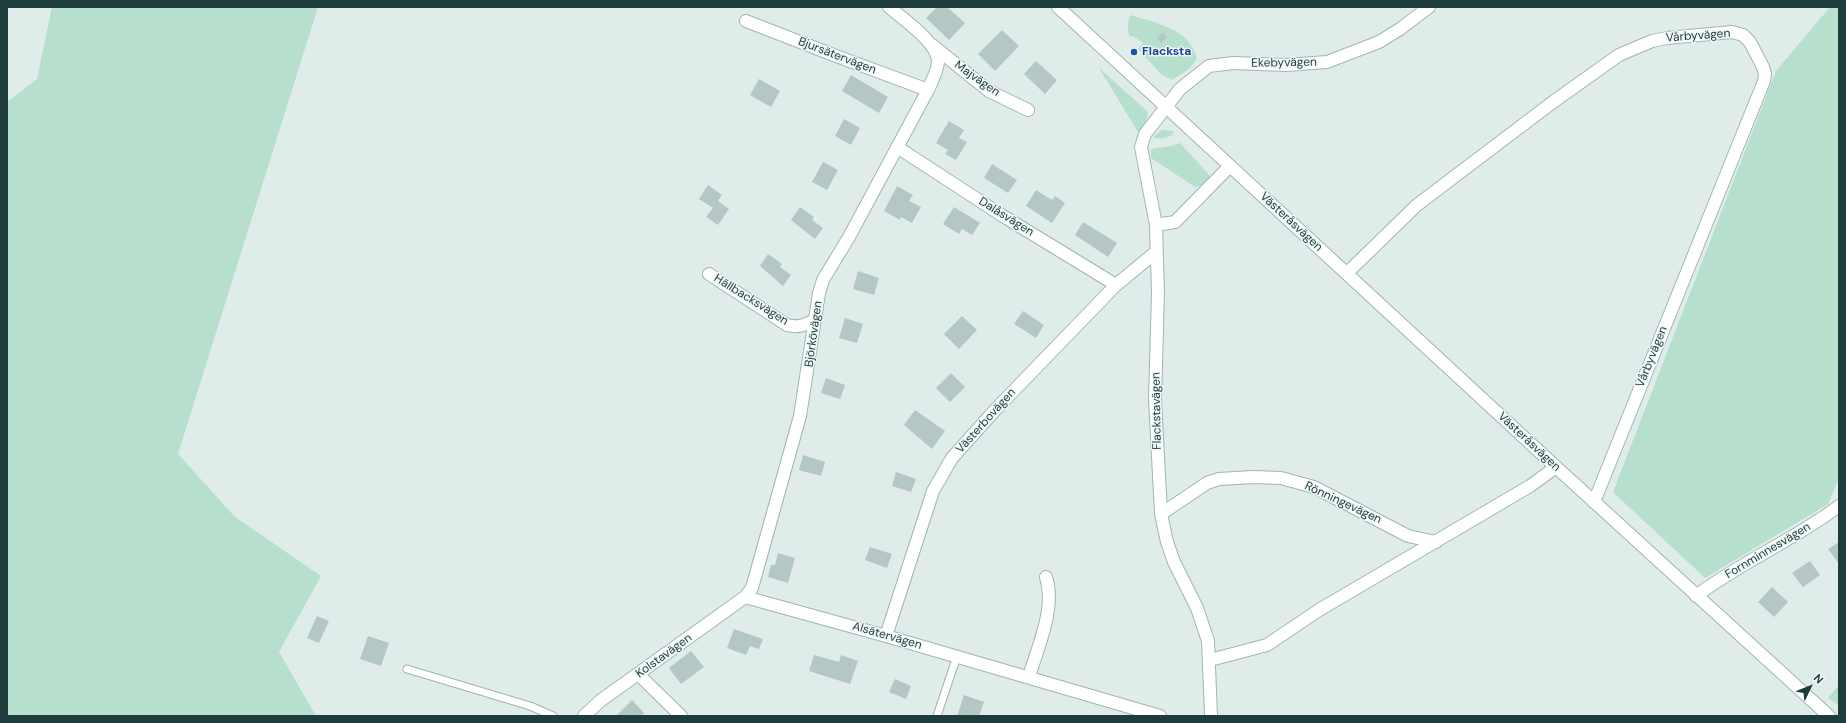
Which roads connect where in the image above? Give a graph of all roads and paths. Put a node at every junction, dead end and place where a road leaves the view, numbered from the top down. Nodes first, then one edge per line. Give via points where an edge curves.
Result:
1 (889, 7) edge
2 (1058, 7) edge
3 (1429, 7) edge
4 (746, 21) dead end
5 (930, 43) junction
6 (928, 90) junction
7 (1167, 108) junction
8 (1028, 110) dead end
9 (897, 147) junction
10 (1230, 166) junction
11 (1156, 225) junction
12 (1156, 252) junction
13 (709, 274) dead end
14 (1347, 274) junction
15 (1116, 285) junction
16 (815, 320) junction
17 (1556, 468) junction
18 (1594, 502) junction
19 (1839, 506) edge
20 (1161, 514) junction
21 (1436, 542) junction
22 (1046, 578) dead end
23 (1696, 596) junction
24 (745, 597) junction
25 (886, 636) junction
26 (957, 656) junction
27 (1210, 660) junction
28 (408, 669) dead end
29 (638, 674) junction
30 (1029, 677) junction
31 (552, 716) edge
32 (584, 716) edge
33 (681, 716) edge
34 (937, 716) edge
35 (1160, 716) edge
36 (1211, 716) edge
37 (1829, 716) edge

1 - 5 street, Majvägen
2 - 7 street, Västeråsvägen
3 - 7 street, Ekebyvägen via 1379,42 1327,62 1286,65 1233,63 1209,66 1180,89
4 - 6 street, Bjursätervägen
5 - 6 street, Majvägen via 938,61
5 - 8 street, Majvägen via 989,91
6 - 9 street, Björkövägen
7 - 10 street, Västeråsvägen
7 - 11 street, Flackstavägen via 1145,134 1141,147
9 - 15 street, Dalåsvägen
9 - 16 street, Björkövägen via 823,280
10 - 11 street via 1175,222
10 - 14 street, Västeråsvägen
11 - 12 street, Flackstavägen
12 - 15 street, Västerbovägen
12 - 20 street, Flackstavägen via 1158,292 1154,399
13 - 16 street, Hällbacksvägen via 787,326 806,325
14 - 17 street, Västeråsvägen
14 - 18 street, Vårbyvägen via 1417,205 1619,55 1652,41 1667,38 1732,32 1750,42 1763,67 1764,81
15 - 25 street, Västerbovägen via 952,458 933,491
16 - 24 street, Björkövägen via 800,416 752,588
17 - 18 street, Västeråsvägen
17 - 21 street
18 - 23 street, Västeråsvägen
19 - 23 street, Fornminnesvägen via 1818,522 1741,566
20 - 21 street, Rönningevägen via 1207,482 1246,477 1281,478 1320,490 1408,536
20 - 27 street, Flackstavägen via 1166,542 1204,627
21 - 27 street via 1319,610 1267,645
22 - 30 street via 1050,589 1050,607
23 - 37 street, Västeråsvägen
24 - 25 street, Alsätervägen
24 - 29 street, Kolstavägen
25 - 26 street, Alsätervägen
26 - 30 street, Alsätervägen
26 - 34 lane
27 - 36 street, Flackstavägen
28 - 31 lane via 530,706
29 - 32 street, Kolstavägen via 600,701
29 - 33 street
30 - 35 street, Alsätervägen

